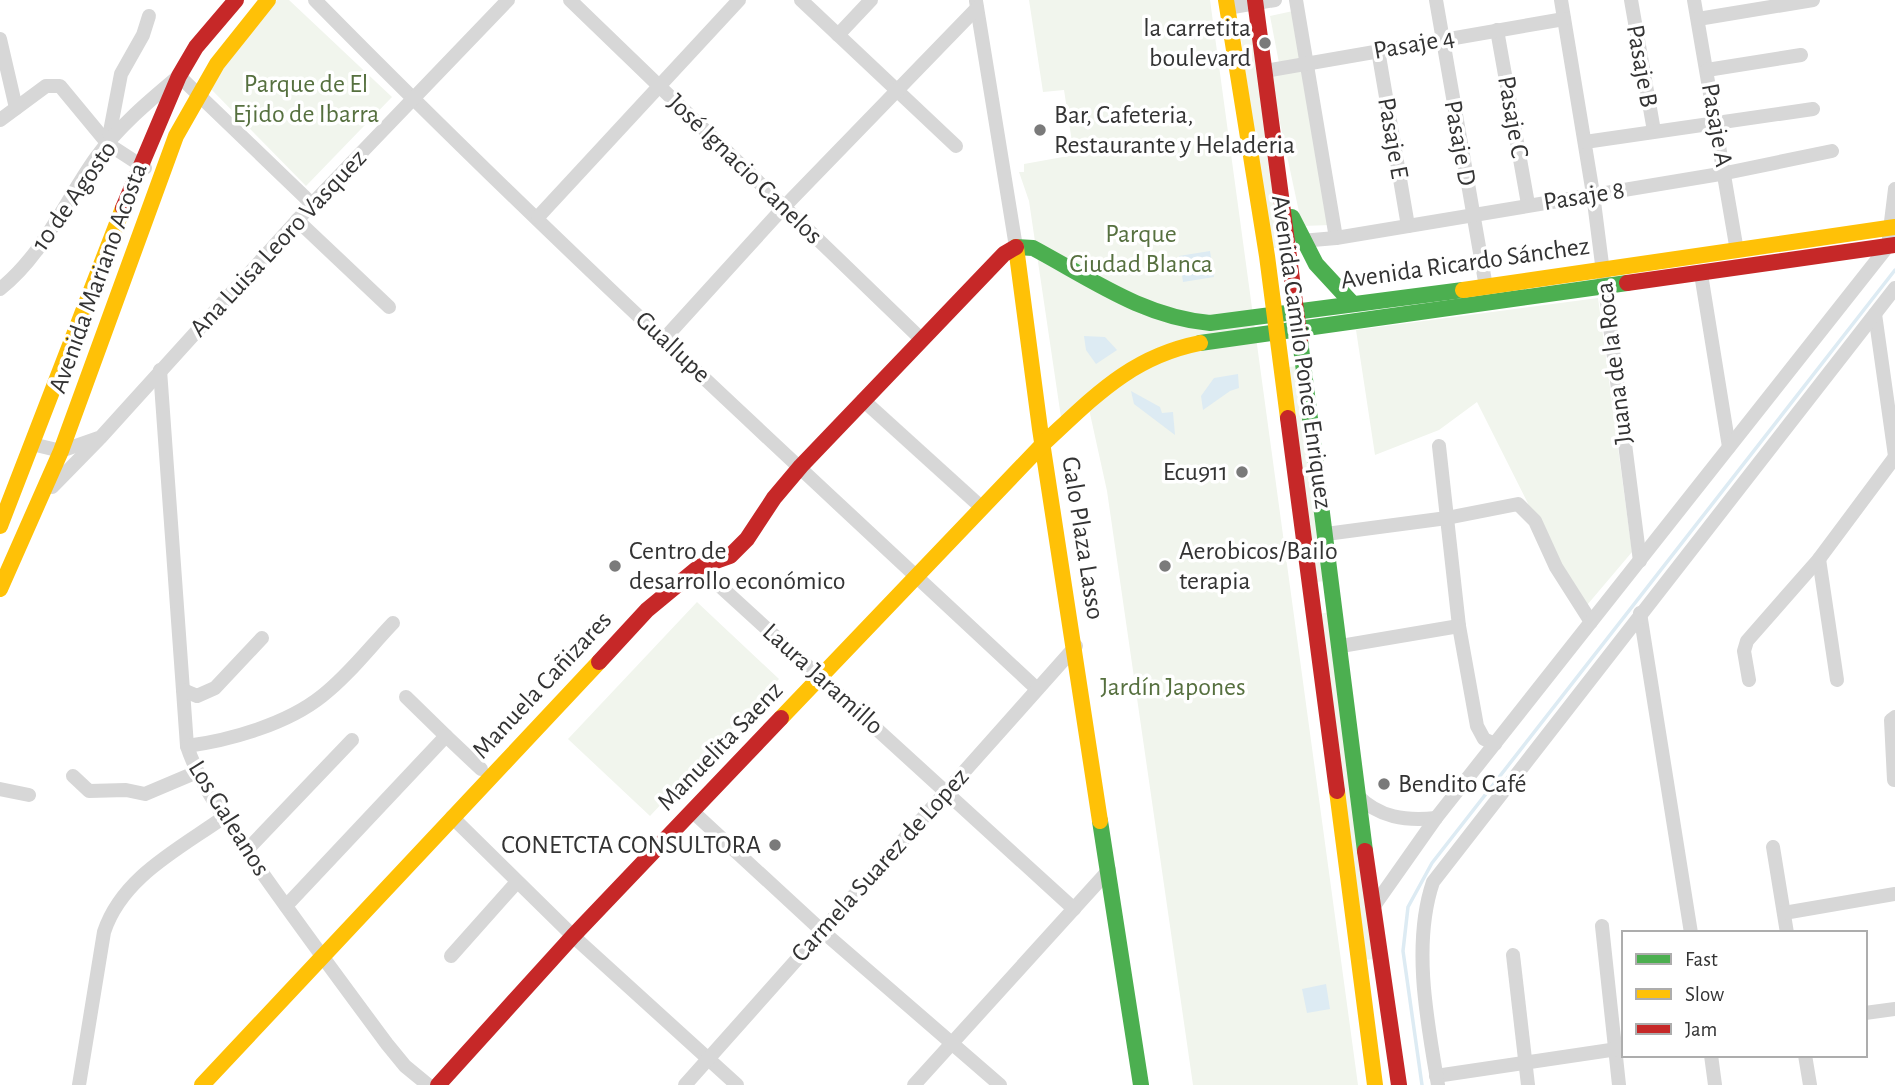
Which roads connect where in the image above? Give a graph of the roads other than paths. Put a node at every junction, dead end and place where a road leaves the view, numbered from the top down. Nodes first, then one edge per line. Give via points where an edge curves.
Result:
1 (236, 0) edge
2 (268, 0) edge
3 (315, 0) edge
4 (508, 0) edge
5 (570, 0) edge
6 (739, 0) edge
7 (801, 0) edge
8 (871, 0) edge
9 (1275, 0) edge
10 (1296, 0) edge
11 (1436, 0) edge
12 (1561, 0) edge
13 (1631, 0) edge
14 (1694, 0) edge
15 (1813, 0) edge
16 (1255, 2) edge
17 (976, 4) edge
18 (1226, 4) edge
19 (149, 16) dead end
20 (1564, 19) junction
21 (1698, 19) junction
22 (1497, 30) junction
23 (838, 35) junction
24 (0, 39) edge
25 (1441, 39) junction
26 (1378, 50) junction
27 (1801, 55) dead end
28 (1307, 64) junction
29 (1707, 70) junction
30 (1265, 71) junction
31 (179, 76) junction
32 (659, 87) junction
33 (197, 91) junction
34 (898, 92) junction
35 (412, 99) junction
36 (16, 108) junction
37 (1813, 109) dead end
38 (0, 120) edge
39 (1716, 124) junction
40 (1654, 131) junction
41 (1585, 142) junction
42 (108, 144) junction
43 (956, 146) dead end
44 (1832, 151) dead end
45 (139, 166) junction
46 (1726, 173) junction
47 (162, 175) junction
48 (1895, 189) edge
49 (1281, 191) junction
50 (1593, 194) junction
51 (312, 204) junction
52 (1528, 204) junction
53 (784, 207) junction
54 (1473, 214) junction
55 (538, 217) junction
56 (298, 220) junction
57 (1408, 226) junction
58 (1893, 227) edge
59 (1336, 238) junction
60 (1301, 241) junction
61 (1891, 245) edge
62 (1016, 247) junction
63 (1737, 251) junction
64 (1603, 267) junction
65 (1701, 274) junction
66 (1486, 287) junction
67 (1895, 288) edge
68 (0, 289) edge
69 (1603, 289) junction
70 (1352, 303) junction
71 (389, 307) dead end
72 (1297, 312) junction
73 (1875, 314) junction
74 (1274, 315) junction
75 (1299, 330) junction
76 (1276, 333) junction
77 (920, 338) junction
78 (664, 339) junction
79 (160, 370) junction
80 (863, 400) junction
81 (101, 437) junction
82 (32, 444) junction
83 (1043, 444) junction
84 (1439, 446) dead end
85 (1729, 447) junction
86 (61, 451) junction
87 (1895, 456) edge
88 (801, 466) junction
89 (41, 499) junction
90 (981, 507) junction
91 (1447, 518) junction
92 (0, 526) edge
93 (1326, 534) junction
94 (1819, 559) junction
95 (1640, 561) junction
96 (699, 567) junction
97 (916, 575) junction
98 (2, 578) edge
99 (1334, 595) junction
100 (1310, 598) junction
101 (1640, 613) junction
102 (1591, 622) junction
103 (393, 623) dead end
104 (1459, 626) junction
105 (262, 638) dead end
106 (1076, 646) junction
107 (1341, 646) junction
108 (821, 676) junction
109 (1749, 680) dead end
110 (1837, 680) dead end
111 (1037, 689) junction
112 (183, 690) junction
113 (406, 697) dead end
114 (1895, 717) edge
115 (446, 736) junction
116 (352, 740) dead end
117 (1495, 744) junction
118 (187, 746) junction
119 (481, 769) dead end
120 (197, 772) junction
121 (73, 776) dead end
122 (1894, 779) edge
123 (0, 789) edge
124 (945, 791) junction
125 (1357, 795) junction
126 (29, 796) dead end
127 (692, 811) junction
128 (224, 817) junction
129 (452, 817) junction
130 (1436, 818) junction
131 (1773, 847) dead end
132 (247, 850) junction
133 (1109, 870) junction
134 (517, 882) junction
135 (1895, 894) edge
136 (286, 906) junction
137 (1374, 906) junction
138 (1074, 909) junction
139 (1784, 913) junction
140 (1602, 926) dead end
141 (821, 930) junction
142 (1692, 931) edge
143 (1787, 931) edge
144 (573, 936) junction
145 (1513, 955) dead end
146 (322, 956) junction
147 (451, 956) dead end
148 (1895, 1009) edge
149 (1867, 1013) edge
150 (953, 1042) junction
151 (1618, 1049) edge
152 (1711, 1057) edge
153 (1805, 1057) edge
154 (710, 1059) junction
155 (1524, 1063) junction
156 (1437, 1080) edge
157 (79, 1085) edge
158 (202, 1085) edge
159 (428, 1085) edge
160 (438, 1085) edge
161 (685, 1085) edge
162 (737, 1085) edge
163 (914, 1085) edge
164 (1000, 1085) edge
165 (1141, 1085) edge
166 (1375, 1085) edge
167 (1399, 1085) edge
168 (1528, 1085) edge
169 (1619, 1085) edge
170 (1715, 1085) edge
171 (1810, 1085) edge

1 - 31 main road, Avenida Mariano Acosta
2 - 33 main road, Avenida Mariano Acosta
3 - 35 street, Guallupe
4 - 35 street, Ana Luisa Leoro Vasquez
5 - 32 street, José Ignacio Canelos
6 - 32 street
7 - 23 street
8 - 23 street
9 - 16 street
10 - 28 street
11 - 25 street, Pasaje D
12 - 20 street, Juana de la Roca
13 - 40 street, Pasaje B
14 - 21 street, Pasaje A
15 - 21 street
16 - 18 street
16 - 30 main road, Avenida Camilo Ponce Enriquez
17 - 34 street
17 - 62 street, Galo Plaza Lasso
18 - 74 main road, Avenida Camilo Ponce Enriquez
19 - 42 street via 121,74
20 - 22 street, Pasaje 4
20 - 41 street, Juana de la Roca
21 - 29 street, Pasaje A
22 - 25 street, Pasaje 4
22 - 52 street, Pasaje C
23 - 34 street
24 - 36 street
25 - 26 street, Pasaje 4
25 - 54 street, Pasaje D
26 - 28 street, Pasaje 4
26 - 57 street, Pasaje E
27 - 29 street
28 - 30 street, Pasaje 4
28 - 59 street
29 - 39 street, Pasaje A
30 - 49 main road, Avenida Camilo Ponce Enriquez
31 - 33 street
31 - 42 street, 10 de Agosto via 138,110
31 - 45 main road, Avenida Mariano Acosta
32 - 53 street, José Ignacio Canelos
32 - 55 street
33 - 47 main road, Avenida Mariano Acosta
33 - 51 street
34 - 43 street
34 - 53 street
35 - 51 street, Ana Luisa Leoro Vasquez
35 - 55 street, Guallupe
36 - 38 street
36 - 42 street via 46,86 60,86
37 - 39 street
39 - 40 street
39 - 46 street, Pasaje A
40 - 41 street
41 - 50 street, Juana de la Roca
42 - 45 street
42 - 68 street, 10 de Agosto via 49,234 18,275
44 - 46 street, Pasaje 8
45 - 47 street
45 - 82 main road, Avenida Mariano Acosta
46 - 50 street, Pasaje 8
46 - 63 street, Pasaje A
47 - 86 main road, Avenida Mariano Acosta
48 - 58 street
49 - 60 main road
49 - 72 main road, Avenida Camilo Ponce Enriquez
50 - 52 street, Pasaje 8
50 - 64 street, Juana de la Roca
51 - 56 street, Ana Luisa Leoro Vasquez
52 - 54 street, Pasaje 8
53 - 77 street, José Ignacio Canelos
53 - 78 street
54 - 57 street, Pasaje 8
54 - 66 street, Pasaje D
55 - 78 street, Guallupe
56 - 71 street
56 - 79 street, Ana Luisa Leoro Vasquez
57 - 59 street, Pasaje 8
58 - 61 street
58 - 63 main road, Avenida Ricardo Sánchez
59 - 60 street, Pasaje 8
60 - 70 main road via 1327,282
61 - 65 main road, Avenida Ricardo Sánchez
61 - 85 street
62 - 74 main road, Avenida Ricardo Sánchez via 1033,248 1167,319 1210,323
62 - 77 main road, Manuela Cañizares
62 - 83 main road, Galo Plaza Lasso
63 - 64 main road, Avenida Ricardo Sánchez
64 - 66 main road, Avenida Ricardo Sánchez
64 - 69 street, Juana de la Roca
65 - 69 main road, Avenida Ricardo Sánchez
65 - 85 street
66 - 70 main road, Avenida Ricardo Sánchez
67 - 73 street
69 - 75 main road, Avenida Ricardo Sánchez
69 - 95 street, Juana de la Roca
70 - 72 main road, Avenida Ricardo Sánchez
72 - 74 main road, Avenida Ricardo Sánchez
72 - 75 main road, Avenida Camilo Ponce Enriquez
73 - 87 street
73 - 101 street
74 - 76 main road, Avenida Camilo Ponce Enriquez
75 - 76 main road, Avenida Ricardo Sánchez
75 - 93 main road, Avenida Camilo Ponce Enriquez
76 - 83 main road, Avenida Ricardo Sánchez via 1178,349 1140,362
76 - 100 main road, Avenida Camilo Ponce Enriquez
77 - 80 main road, Manuela Cañizares
78 - 88 street, Guallupe
79 - 81 street, Ana Luisa Leoro Vasquez
79 - 112 street, Los Galeanos
80 - 88 main road, Manuela Cañizares
80 - 90 street
81 - 86 street, Ana Luisa Leoro Vasquez
81 - 89 street
82 - 86 street
82 - 92 main road, Avenida Mariano Acosta
83 - 90 main road, Manuelita Saenz
83 - 106 main road, Galo Plaza Lasso
84 - 91 street
85 - 95 street
86 - 89 main road, Avenida Mariano Acosta
87 - 94 street
88 - 96 main road, Manuela Cañizares via 730,556
88 - 97 street, Guallupe
89 - 98 main road, Avenida Mariano Acosta
90 - 97 main road, Manuelita Saenz
91 - 93 street
91 - 102 street via 1518,504 1526,509
91 - 104 street
93 - 99 main road, Avenida Camilo Ponce Enriquez
94 - 109 street via 1747,641 1744,651
94 - 110 street
95 - 102 street
96 - 108 street, Laura Jaramillo
96 - 129 main road, Manuela Cañizares via 647,610
97 - 108 main road, Manuelita Saenz
97 - 111 street, Guallupe
99 - 100 main road
99 - 107 main road, Avenida Camilo Ponce Enriquez
100 - 166 main road, Avenida Camilo Ponce Enriquez
101 - 142 street
101 - 156 street via 1433,882 1421,942
102 - 117 street
103 - 118 street via 321,697 279,720
104 - 107 street
104 - 117 street via 1479,734
105 - 112 street via 215,688 197,696
106 - 111 street, Carmela Suarez de Lopez
106 - 133 main road, Galo Plaza Lasso
107 - 125 main road, Avenida Camilo Ponce Enriquez
108 - 124 street, Laura Jaramillo
108 - 127 main road, Manuelita Saenz
111 - 124 street, Carmela Suarez de Lopez
112 - 118 street, Los Galeanos
113 - 115 street
114 - 122 street via 1891,720
115 - 119 street
115 - 136 street
116 - 132 street
117 - 130 street
118 - 120 street, Los Galeanos
120 - 121 street via 145,794 89,791
120 - 128 street, Los Galeanos
123 - 126 street
124 - 138 street, Laura Jaramillo
124 - 141 street, Carmela Suarez de Lopez
125 - 130 street via 1379,813 1408,820
125 - 137 main road, Avenida Camilo Ponce Enriquez
127 - 141 street
127 - 144 main road, Manuelita Saenz
128 - 132 street, Los Galeanos
128 - 157 street via 134,882 110,914
129 - 134 street
129 - 146 main road, Manuela Cañizares
130 - 137 street
131 - 139 street
132 - 136 street, Los Galeanos
133 - 138 street
133 - 165 main road, Galo Plaza Lasso
134 - 144 street
134 - 147 street
135 - 139 street
136 - 146 street, Los Galeanos
137 - 167 main road, Avenida Camilo Ponce Enriquez
138 - 150 street
139 - 143 street
140 - 151 street
141 - 150 street
141 - 154 street, Carmela Suarez de Lopez
144 - 154 street
144 - 160 main road, Manuelita Saenz
145 - 155 street
146 - 158 main road, Manuela Cañizares
146 - 159 street, Los Galeanos via 399,1058
148 - 149 street
150 - 163 street
150 - 164 street
151 - 155 street
151 - 169 street
152 - 170 street
153 - 171 street
154 - 161 street, Carmela Suarez de Lopez
154 - 162 street
155 - 156 street
155 - 168 street

